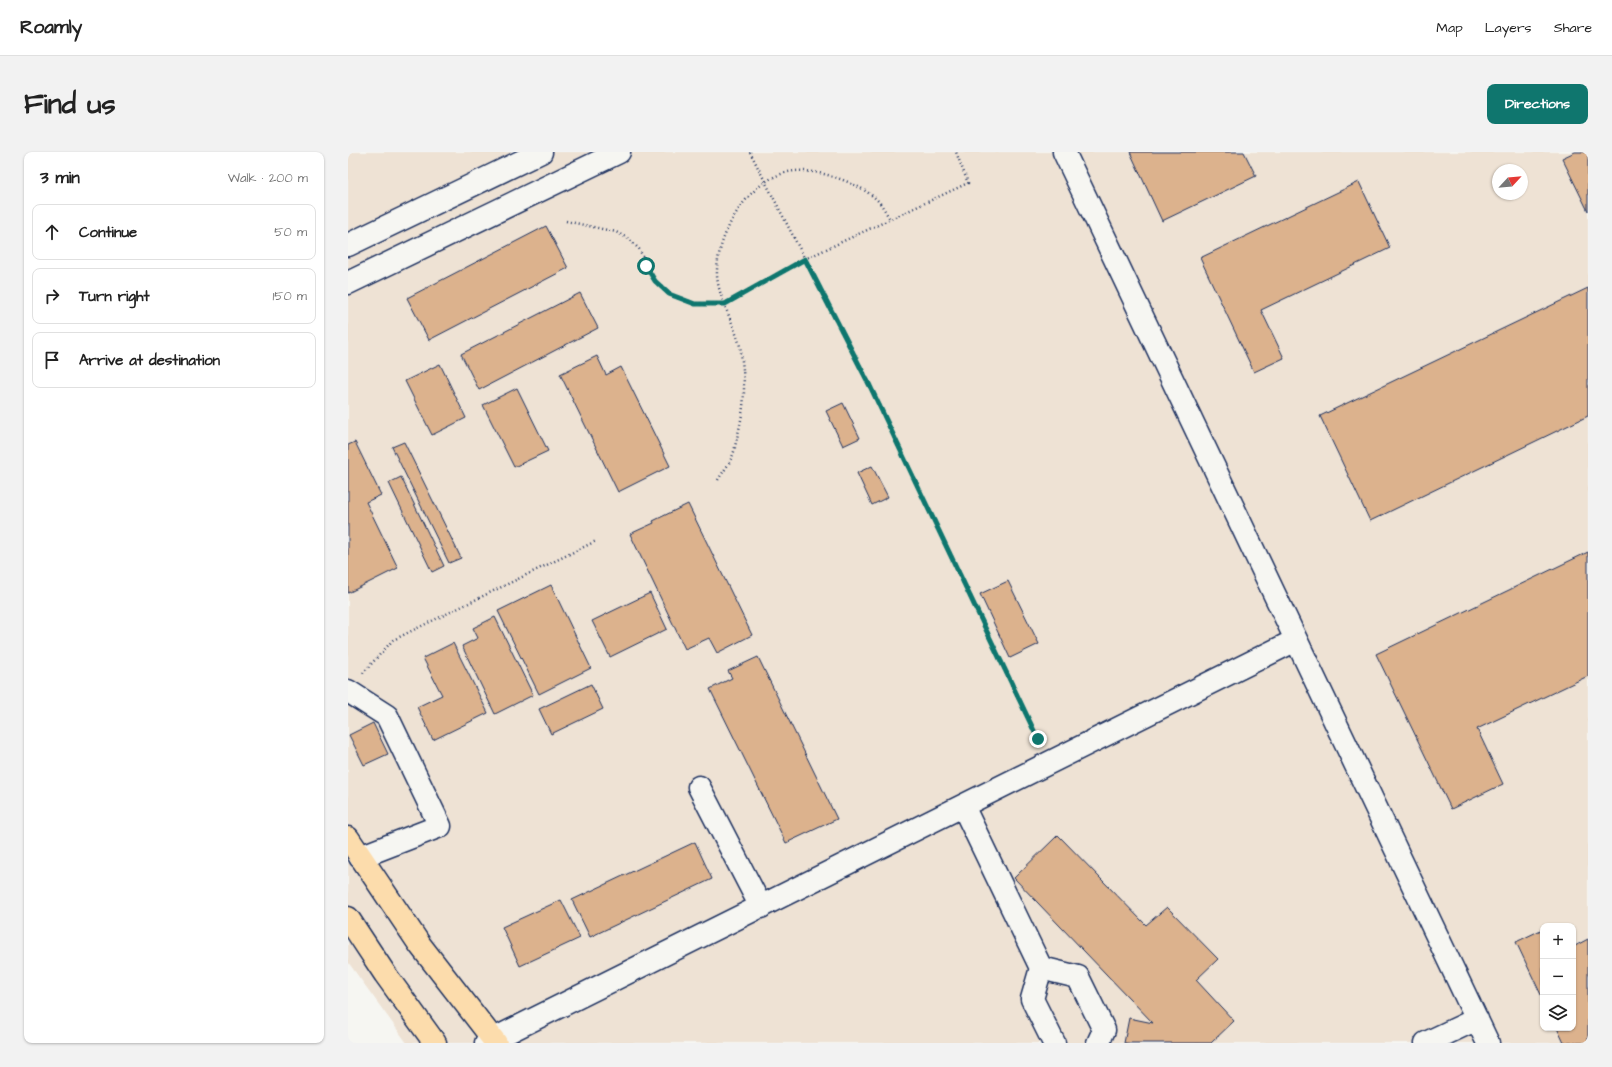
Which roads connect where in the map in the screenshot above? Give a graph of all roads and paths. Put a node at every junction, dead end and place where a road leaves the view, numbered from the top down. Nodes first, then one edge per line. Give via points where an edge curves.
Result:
1 (541, 152) edge
2 (619, 152) edge
3 (750, 152) edge
4 (956, 152) edge
5 (1064, 152) edge
6 (765, 183) junction
7 (890, 219) junction
8 (566, 221) dead end
9 (348, 245) edge
10 (805, 259) junction
11 (348, 283) edge
12 (725, 304) junction
13 (718, 480) dead end
14 (596, 541) dead end
15 (1296, 640) junction
16 (353, 685) edge
17 (1038, 739) dead end
18 (699, 787) dead end
19 (963, 806) junction
20 (348, 838) edge
21 (360, 857) junction
22 (761, 907) junction
23 (348, 918) edge
24 (1041, 968) junction
25 (1477, 1019) junction
26 (492, 1042) edge
27 (435, 1043) edge
28 (1054, 1043) edge
29 (1098, 1043) edge
30 (1426, 1043) edge
31 (1488, 1043) edge

1 - 9 street
2 - 11 street
3 - 6 path
4 - 7 path via 968,183
5 - 15 street
6 - 7 path via 779,174 798,170 815,172 852,184 876,199
6 - 10 path
6 - 12 path via 743,202 729,225 721,247 717,271 719,292
7 - 10 path
8 - 12 path via 616,232 630,239 639,249 655,281 669,294 695,304
10 - 12 path
10 - 17 path via 877,400
12 - 13 path via 739,342 745,382 743,416 732,459
14 - 16 path via 393,640
15 - 19 street
15 - 25 street
16 - 21 street via 387,716 440,826
18 - 22 street
19 - 22 street
19 - 24 street
20 - 21 main road
21 - 26 main road via 420,945
22 - 26 street
23 - 27 main road
24 - 28 street via 1032,999
24 - 29 street via 1078,977 1104,1030
25 - 30 street
25 - 31 street

